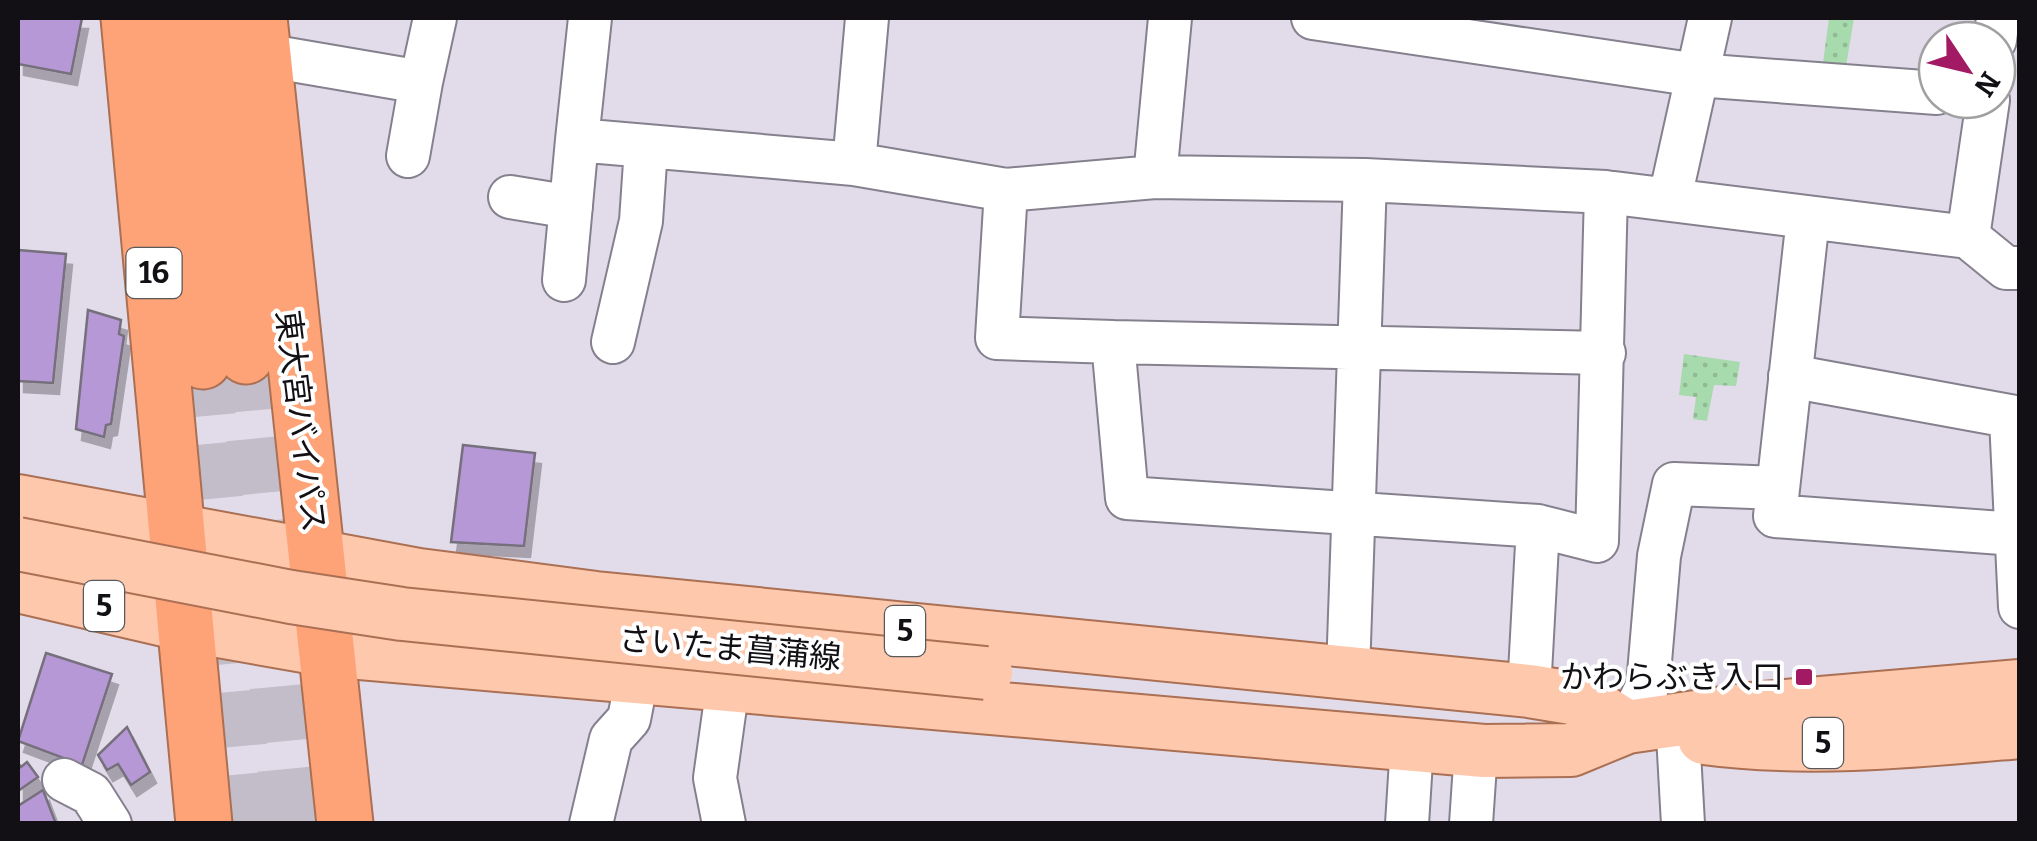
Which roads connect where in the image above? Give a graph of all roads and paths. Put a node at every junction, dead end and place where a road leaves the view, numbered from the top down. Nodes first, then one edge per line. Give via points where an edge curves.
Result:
1 (130, 18) edge
2 (176, 18) edge
3 (214, 18) edge
4 (435, 18) edge
5 (590, 18) edge
6 (867, 18) edge
7 (1170, 18) edge
8 (1313, 18) edge
9 (1710, 18) edge
10 (261, 36) edge
11 (1697, 74) junction
12 (422, 82) junction
13 (1917, 90) edge
14 (1985, 120) edge
15 (577, 140) junction
16 (646, 148) junction
17 (408, 156) dead end
18 (854, 164) junction
19 (1155, 177) junction
20 (1364, 180) junction
21 (1006, 190) junction
22 (1606, 192) junction
23 (510, 196) dead end
24 (1670, 198) junction
25 (571, 207) junction
26 (1808, 218) junction
27 (1968, 238) junction
28 (2020, 268) edge
29 (564, 280) dead end
30 (613, 342) dead end
31 (1113, 342) junction
32 (1359, 345) junction
33 (1604, 352) junction
34 (1790, 376) junction
35 (2015, 419) edge
36 (1778, 488) junction
37 (18, 501) edge
38 (1354, 512) junction
39 (1538, 526) junction
40 (178, 529) junction
41 (2015, 534) junction
42 (18, 544) edge
43 (318, 555) junction
44 (18, 586) edge
45 (2020, 607) edge
46 (190, 626) junction
47 (326, 650) junction
48 (1348, 672) junction
49 (637, 678) junction
50 (728, 686) junction
51 (2020, 686) edge
52 (1529, 690) junction
53 (1628, 728) junction
54 (2020, 732) edge
55 (1678, 735) junction
56 (1412, 745) junction
57 (1476, 750) junction
58 (64, 780) dead end
59 (110, 824) edge
60 (204, 824) edge
61 (344, 824) edge
62 (591, 824) edge
63 (724, 824) edge
64 (1407, 824) edge
65 (1471, 824) edge
66 (1683, 824) edge

1 - 40 highway, 16
2 - 3 highway, 東大宮バイパス / 16 via 224,359
4 - 12 street
5 - 15 street
6 - 18 street
7 - 19 street
8 - 11 street
9 - 11 street
10 - 12 street
10 - 43 highway, 東大宮バイパス
11 - 13 street
11 - 24 street
12 - 17 street
14 - 27 street
15 - 16 street
15 - 25 street
16 - 18 street
16 - 30 street via 641,220
18 - 21 street
19 - 20 street
19 - 21 street
20 - 22 street
20 - 32 street
21 - 31 street via 998,338
22 - 24 street
22 - 33 street
23 - 25 street
24 - 26 street
25 - 29 street
26 - 27 street
26 - 34 street
27 - 28 street via 2006,268
31 - 32 street
31 - 38 street via 1127,498
32 - 33 street
32 - 38 street
33 - 39 street via 1597,541
34 - 35 street
34 - 36 street
35 - 41 street
36 - 41 street via 1775,516
36 - 53 street via 1674,484 1659,556 1648,684
37 - 40 main road, 5
38 - 39 street
38 - 48 street
39 - 52 street
40 - 43 main road, 5
40 - 46 highway, 16
41 - 45 street
42 - 53 main road, さいたま菖蒲線 / 5, bridge via 402,614
43 - 47 highway, 東大宮バイパス
43 - 48 main road, 5 via 787,621
44 - 46 main road, 5
46 - 47 main road, 5
46 - 60 highway, 16
47 - 49 main road, 5
47 - 61 highway, 東大宮バイパス
48 - 52 main road, 5
49 - 50 main road, 5
49 - 62 street via 629,719 611,739
50 - 56 main road, 5
50 - 63 street via 715,778
51 - 53 main road, さいたま菖蒲線 / 5 via 1751,709
52 - 53 main road, 5 via 1584,700
53 - 55 main road, さいたま菖蒲線 / 5
53 - 57 main road, 5 via 1571,750
54 - 55 main road, さいたま菖蒲線 / 5 via 1750,744
55 - 66 street
56 - 57 main road, 5
56 - 64 street
57 - 65 street
58 - 59 street via 91,794

